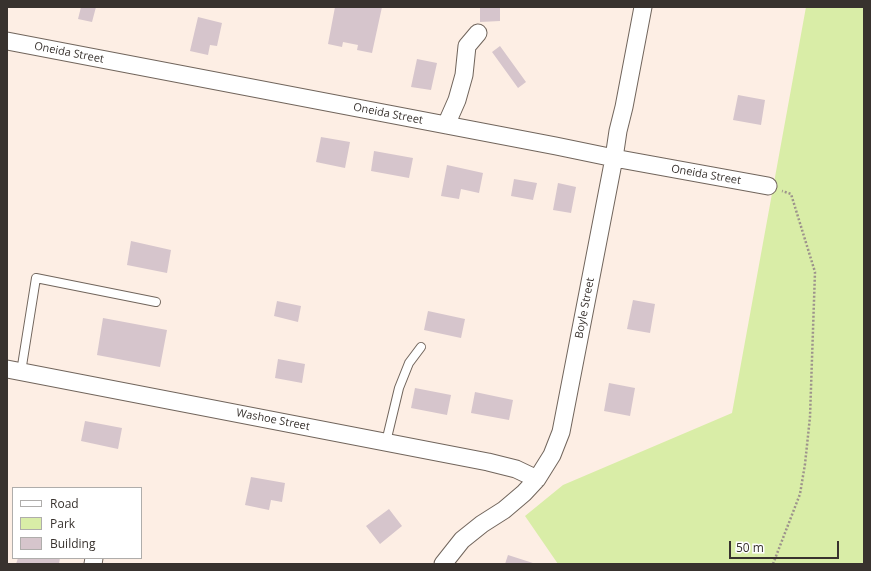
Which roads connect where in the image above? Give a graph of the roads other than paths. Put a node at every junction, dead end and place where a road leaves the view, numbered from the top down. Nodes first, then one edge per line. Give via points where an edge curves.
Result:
1 (643, 7) edge
2 (478, 33) dead end
3 (7, 41) edge
4 (446, 125) junction
5 (614, 158) junction
6 (768, 186) road end
7 (156, 302) dead end
8 (421, 347) dead end
9 (14, 370) edge
10 (386, 442) junction
11 (537, 479) junction
12 (442, 564) edge

1 - 5 street, Boyle Street
2 - 4 street via 467,46 464,75
3 - 4 street, Oneida Street
4 - 5 street, Oneida Street
5 - 6 street, Oneida Street
5 - 11 street, Boyle Street via 560,432 552,455
7 - 9 lane via 36,278
8 - 10 lane via 410,363 399,388
9 - 10 street, Washoe Street
10 - 11 street, Washoe Street via 488,462 516,469
11 - 12 street, Boyle Street via 504,510 462,540

